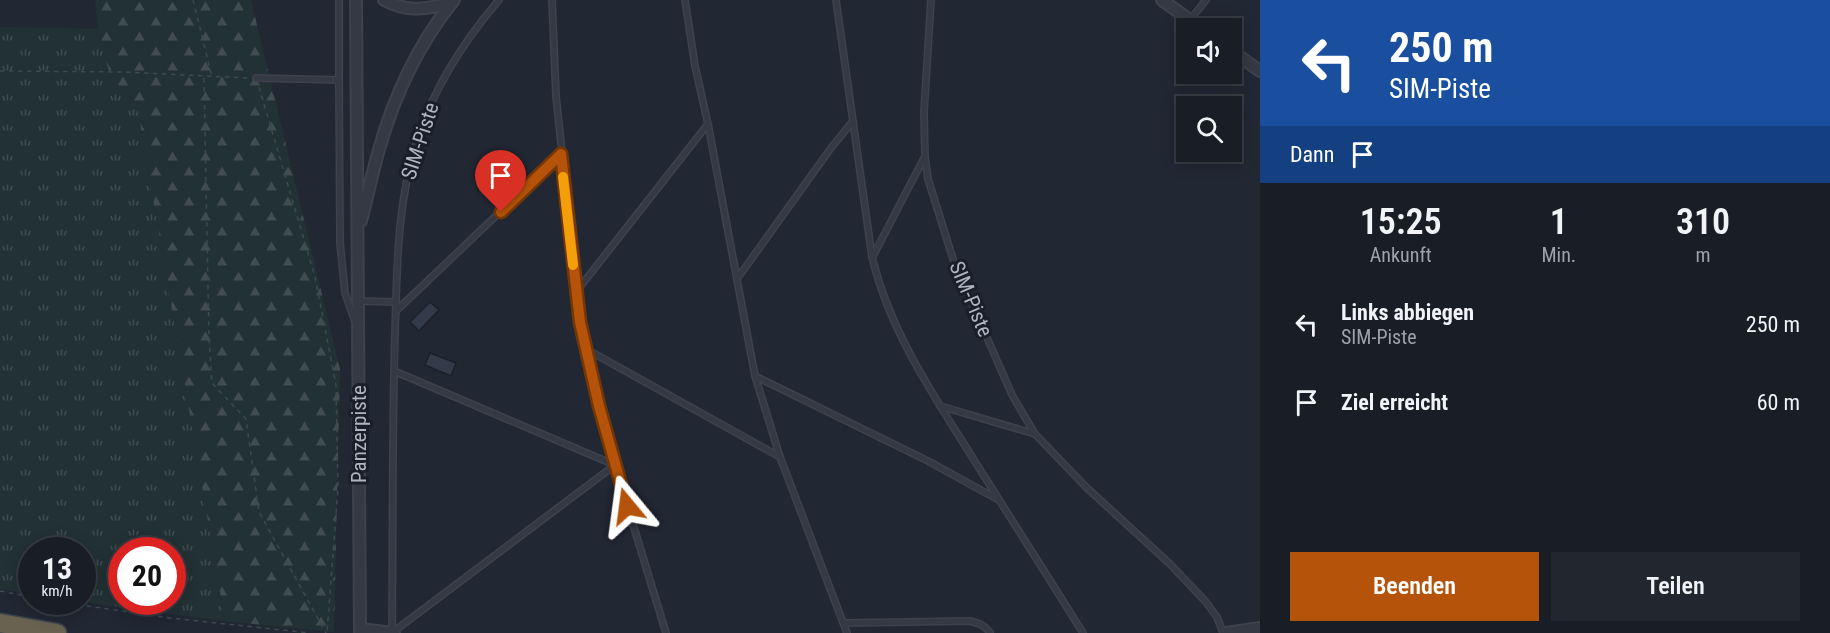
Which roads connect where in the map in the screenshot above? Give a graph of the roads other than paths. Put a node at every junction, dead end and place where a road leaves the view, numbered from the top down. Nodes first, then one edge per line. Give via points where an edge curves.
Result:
1 (339, 0) edge
2 (356, 0) edge
3 (384, 0) edge
4 (499, 0) edge
5 (552, 0) edge
6 (685, 0) edge
7 (836, 0) edge
8 (931, 0) edge
9 (1162, 0) edge
10 (1206, 0) edge
11 (453, 2) edge
12 (1187, 18) edge
13 (1192, 18) edge
14 (1242, 58) edge
15 (1260, 71) edge
16 (256, 78) road end
17 (339, 80) junction
18 (853, 121) junction
19 (708, 124) junction
20 (561, 154) junction
21 (925, 157) junction
22 (358, 236) junction
23 (872, 258) junction
24 (737, 279) junction
25 (576, 292) junction
26 (358, 301) junction
27 (396, 302) junction
28 (396, 312) junction
29 (358, 334) junction
30 (586, 349) junction
31 (394, 371) junction
32 (755, 376) junction
33 (940, 406) junction
34 (1035, 434) junction
35 (780, 457) junction
36 (615, 465) junction
37 (999, 499) junction
38 (0, 623) edge
39 (843, 623) junction
40 (1260, 628) edge
41 (360, 631) edge
42 (57, 633) edge
43 (393, 633) edge
44 (666, 633) edge
45 (847, 633) edge
46 (990, 633) edge
47 (1083, 633) edge
48 (1224, 633) edge

1 - 17 lane
2 - 22 street, Panzerpiste
3 - 11 street, Panzerpiste via 416,10
4 - 27 lane, SIM-Piste via 462,46 445,75 417,140 399,221
5 - 20 lane
6 - 19 lane
7 - 18 lane
8 - 21 lane, SIM-Piste
9 - 12 street
10 - 13 lane
11 - 22 street, Panzerpiste via 424,44 391,111
14 - 15 street
16 - 17 lane
17 - 29 lane via 340,243 345,293
18 - 23 lane
18 - 24 lane
19 - 24 lane
19 - 25 lane
20 - 25 lane
20 - 28 lane
21 - 23 lane, SIM-Piste
21 - 34 lane, SIM-Piste via 954,262 1012,395
22 - 26 street, Panzerpiste
23 - 33 lane via 886,304
24 - 32 lane
25 - 30 lane
26 - 27 lane
26 - 29 street, Panzerpiste
27 - 28 lane, SIM-Piste
28 - 31 lane, SIM-Piste
29 - 41 street, Panzerpiste
30 - 35 lane
30 - 36 lane
31 - 36 lane
31 - 43 lane, SIM-Piste
32 - 35 lane
32 - 37 lane
33 - 34 lane
33 - 37 lane
34 - 48 lane, SIM-Piste via 1080,482 1170,564 1206,602
35 - 39 lane
36 - 43 lane
36 - 44 lane
37 - 47 lane
38 - 42 highway
39 - 45 lane
39 - 46 lane via 970,621 980,623
40 - 48 street, SIM-Piste
41 - 43 street

